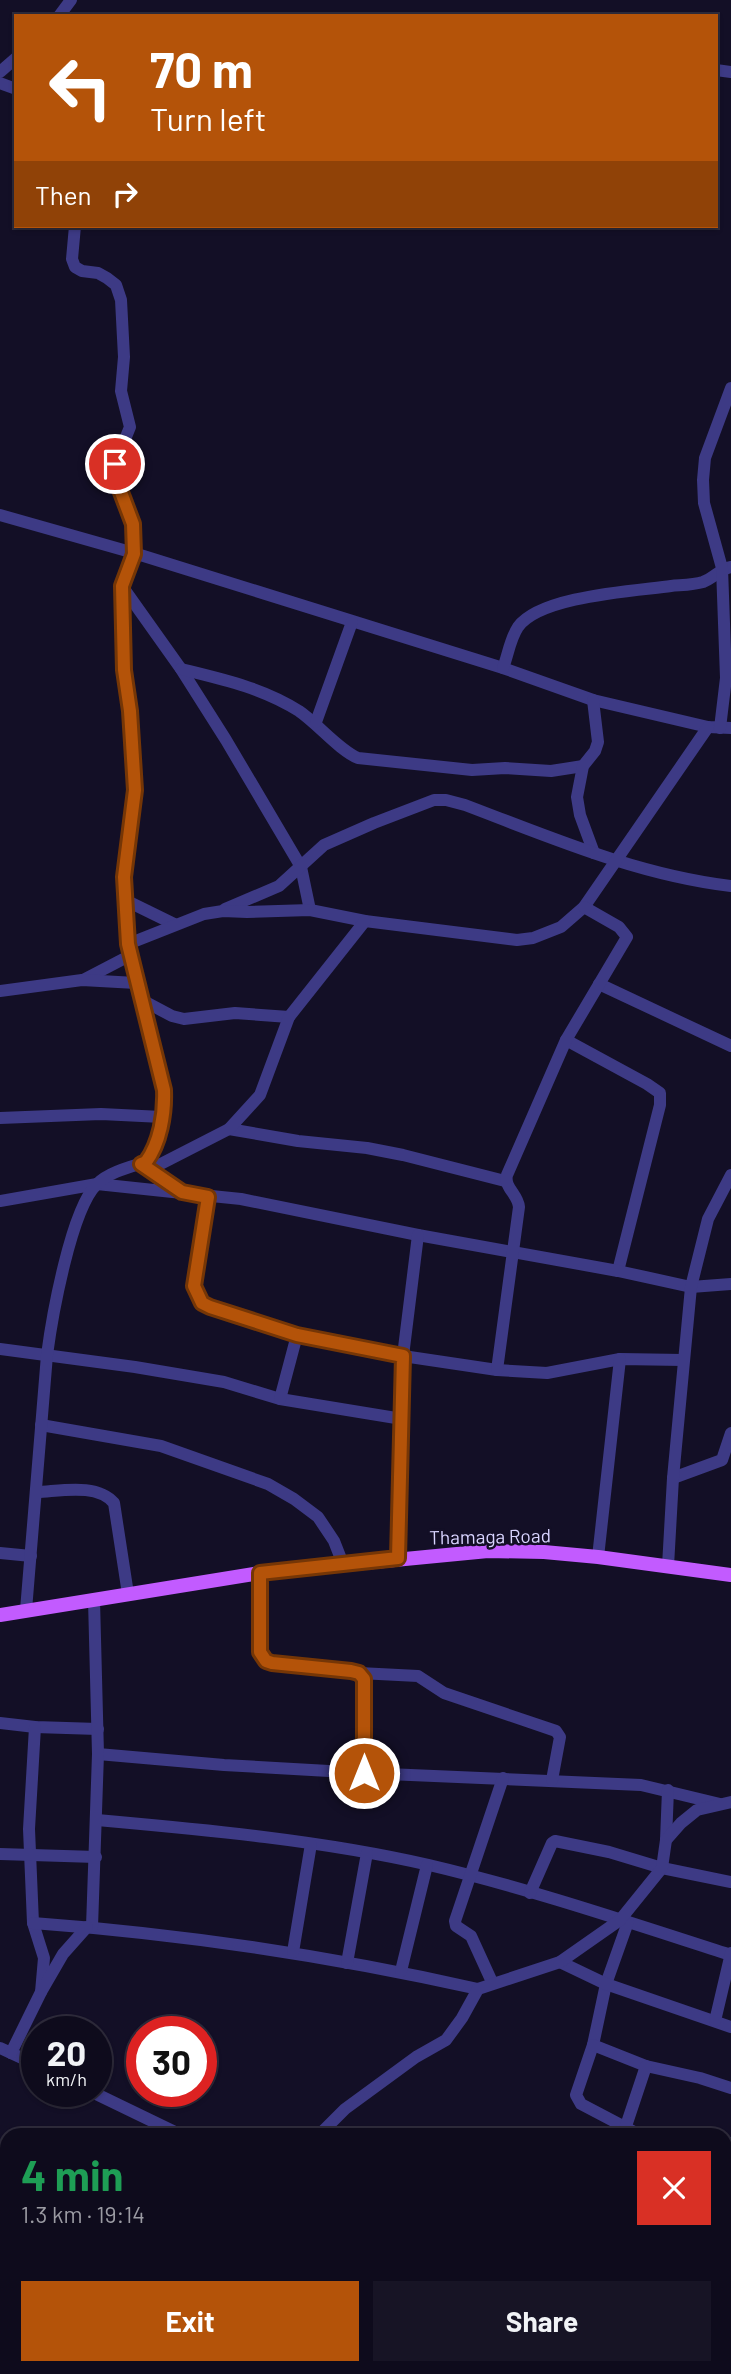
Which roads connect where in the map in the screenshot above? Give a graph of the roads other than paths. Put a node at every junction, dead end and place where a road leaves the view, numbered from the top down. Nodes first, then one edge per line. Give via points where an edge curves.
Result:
1 (14, 60) edge
2 (0, 72) edge
3 (75, 228) edge
4 (731, 388) edge
5 (0, 515) edge
6 (134, 554) junction
7 (727, 568) edge
8 (122, 586) junction
9 (352, 622) junction
10 (503, 668) junction
11 (181, 669) junction
12 (593, 700) junction
13 (316, 722) junction
14 (719, 728) edge
15 (583, 766) junction
16 (594, 853) junction
17 (615, 862) junction
18 (301, 867) junction
19 (731, 886) edge
20 (125, 900) junction
21 (584, 907) junction
22 (310, 910) junction
23 (223, 911) junction
24 (365, 921) junction
25 (174, 925) junction
26 (130, 949) junction
27 (82, 980) junction
28 (136, 983) junction
29 (599, 984) junction
30 (0, 992) edge
31 (140, 999) junction
32 (289, 1017) junction
33 (566, 1041) junction
34 (731, 1046) edge
35 (162, 1117) junction
36 (0, 1118) edge
37 (229, 1129) junction
38 (145, 1167) junction
39 (731, 1175) edge
40 (505, 1181) junction
41 (97, 1184) junction
42 (182, 1192) junction
43 (208, 1197) junction
44 (0, 1201) edge
45 (725, 1202) edge
46 (418, 1235) junction
47 (511, 1251) junction
48 (618, 1271) junction
49 (731, 1284) edge
50 (691, 1287) junction
51 (297, 1335) junction
52 (0, 1349) edge
53 (47, 1354) junction
54 (403, 1356) junction
55 (620, 1359) junction
56 (683, 1360) junction
57 (497, 1370) junction
58 (280, 1399) junction
59 (402, 1419) junction
60 (41, 1425) junction
61 (731, 1433) edge
62 (727, 1462) edge
63 (673, 1478) junction
64 (37, 1492) junction
65 (0, 1553) edge
66 (31, 1556) junction
67 (598, 1557) junction
68 (398, 1558) junction
69 (342, 1564) junction
70 (668, 1566) junction
71 (260, 1573) junction
72 (731, 1575) edge
73 (128, 1594) junction
74 (94, 1600) junction
75 (13, 1613) edge
76 (0, 1626) edge
77 (359, 1673) junction
78 (0, 1723) edge
79 (35, 1727) junction
80 (98, 1729) junction
81 (98, 1754) junction
82 (364, 1773) junction
83 (503, 1778) junction
84 (552, 1780) junction
85 (668, 1790) junction
86 (726, 1803) edge
87 (96, 1820) junction
88 (666, 1840) junction
89 (311, 1843) junction
90 (368, 1853) junction
91 (0, 1854) edge
92 (30, 1856) junction
93 (96, 1857) junction
94 (427, 1865) junction
95 (662, 1868) junction
96 (470, 1875) junction
97 (731, 1882) edge
98 (530, 1893) junction
99 (624, 1921) junction
100 (33, 1923) junction
101 (90, 1927) junction
102 (293, 1952) junction
103 (731, 1954) edge
104 (560, 1962) junction
105 (347, 1963) junction
106 (401, 1971) junction
107 (492, 1982) junction
108 (606, 1984) junction
109 (478, 1989) junction
110 (41, 1992) junction
111 (715, 2021) junction
112 (731, 2027) edge
113 (593, 2045) junction
114 (5, 2050) edge
115 (21, 2058) edge
116 (646, 2066) junction
117 (731, 2088) edge
118 (112, 2102) edge
119 (167, 2128) edge
120 (326, 2128) edge
121 (619, 2128) edge
122 (625, 2128) edge

1 - 2 street
3 - 6 street via 75,267 107,278 116,285 121,300 121,391 130,427 115,464 133,524
4 - 7 street via 705,458 703,480 704,503
5 - 6 street
6 - 8 street
6 - 9 street
7 - 10 street via 704,582 598,595 550,607 519,625
7 - 14 street via 726,678
8 - 11 street
8 - 20 street via 135,790
9 - 10 street
9 - 13 street
10 - 12 street
11 - 13 street via 272,696
11 - 18 street
12 - 14 street
12 - 15 street via 598,742
13 - 15 street via 358,758 472,770 551,771
14 - 17 street
15 - 16 street via 578,807
16 - 17 street
16 - 18 street via 465,805 434,800 324,845
17 - 19 street
17 - 21 street
18 - 22 street
18 - 23 street via 279,886
20 - 25 street
20 - 26 street
21 - 24 street via 561,927 516,940
21 - 29 street via 619,927 626,937
22 - 23 street
22 - 24 street
23 - 25 street
24 - 32 street
25 - 26 street
26 - 27 street
26 - 28 street
27 - 28 street
27 - 30 street
28 - 31 street
29 - 33 street
29 - 34 street
31 - 32 street via 184,1019 235,1013
31 - 35 street via 164,1090
32 - 37 street via 260,1095
33 - 40 street
33 - 48 street via 660,1093
35 - 36 street
35 - 38 street
37 - 38 street
37 - 40 street via 368,1148
38 - 41 street via 108,1176
38 - 42 street
39 - 45 street
40 - 47 street via 519,1200
41 - 42 street
41 - 44 street
41 - 53 street via 75,1226
42 - 43 street
43 - 46 street via 241,1199
43 - 51 street via 194,1286 202,1303
45 - 50 street via 708,1219
46 - 47 street
46 - 54 street
47 - 48 street
47 - 57 street
48 - 50 street
49 - 50 street
50 - 56 street
51 - 54 street
51 - 58 street
52 - 53 street
53 - 58 street via 224,1382
53 - 60 street
54 - 57 street
54 - 59 street
55 - 56 street
55 - 57 street via 547,1373
55 - 67 street
56 - 63 street
58 - 59 street
59 - 68 street
60 - 64 street
60 - 69 street via 161,1446 268,1484 317,1517 334,1541
61 - 62 street
62 - 63 street
63 - 70 street
64 - 66 street
64 - 73 street via 93,1491 104,1493 114,1503
65 - 66 street
66 - 75 street
67 - 68 main road, Thamaga Road via 488,1551
67 - 70 main road, Thamaga Road
68 - 69 main road, Thamaga Road
69 - 71 main road, Thamaga Road
70 - 72 main road, Thamaga Road
71 - 73 main road, Thamaga Road
71 - 77 street via 262,1657 272,1663
73 - 74 main road, Thamaga Road
74 - 75 main road, Thamaga Road
74 - 80 street
75 - 76 street
77 - 82 street via 364,1684
77 - 84 street via 418,1676 444,1693 556,1731 561,1737
78 - 79 street
79 - 80 street
79 - 92 street
80 - 81 street
81 - 82 street
81 - 87 street
82 - 83 street
83 - 84 street
83 - 96 street
84 - 85 street via 641,1784
85 - 86 street
85 - 88 street
86 - 88 street via 697,1810
87 - 89 street
87 - 93 street
88 - 95 street
89 - 90 street
89 - 102 street
90 - 94 street
90 - 105 street
91 - 92 street
92 - 93 street
92 - 100 street
93 - 101 street
94 - 96 street
94 - 106 street
95 - 97 street
95 - 98 street via 555,1841
95 - 99 street
96 - 98 street
96 - 107 street via 455,1924 471,1936
98 - 99 street
99 - 103 street
99 - 104 street
99 - 108 street
100 - 101 street
100 - 110 street via 44,1958
101 - 102 street
101 - 110 street via 63,1954
102 - 105 street
103 - 111 street
104 - 107 street
104 - 108 street
105 - 106 street
106 - 109 street
107 - 109 street
108 - 111 street
108 - 113 street
109 - 120 street via 446,2040 345,2109
110 - 114 street
111 - 112 street
113 - 116 street
113 - 121 street via 577,2090 578,2101
114 - 115 street
116 - 117 street
116 - 122 street
118 - 119 street

